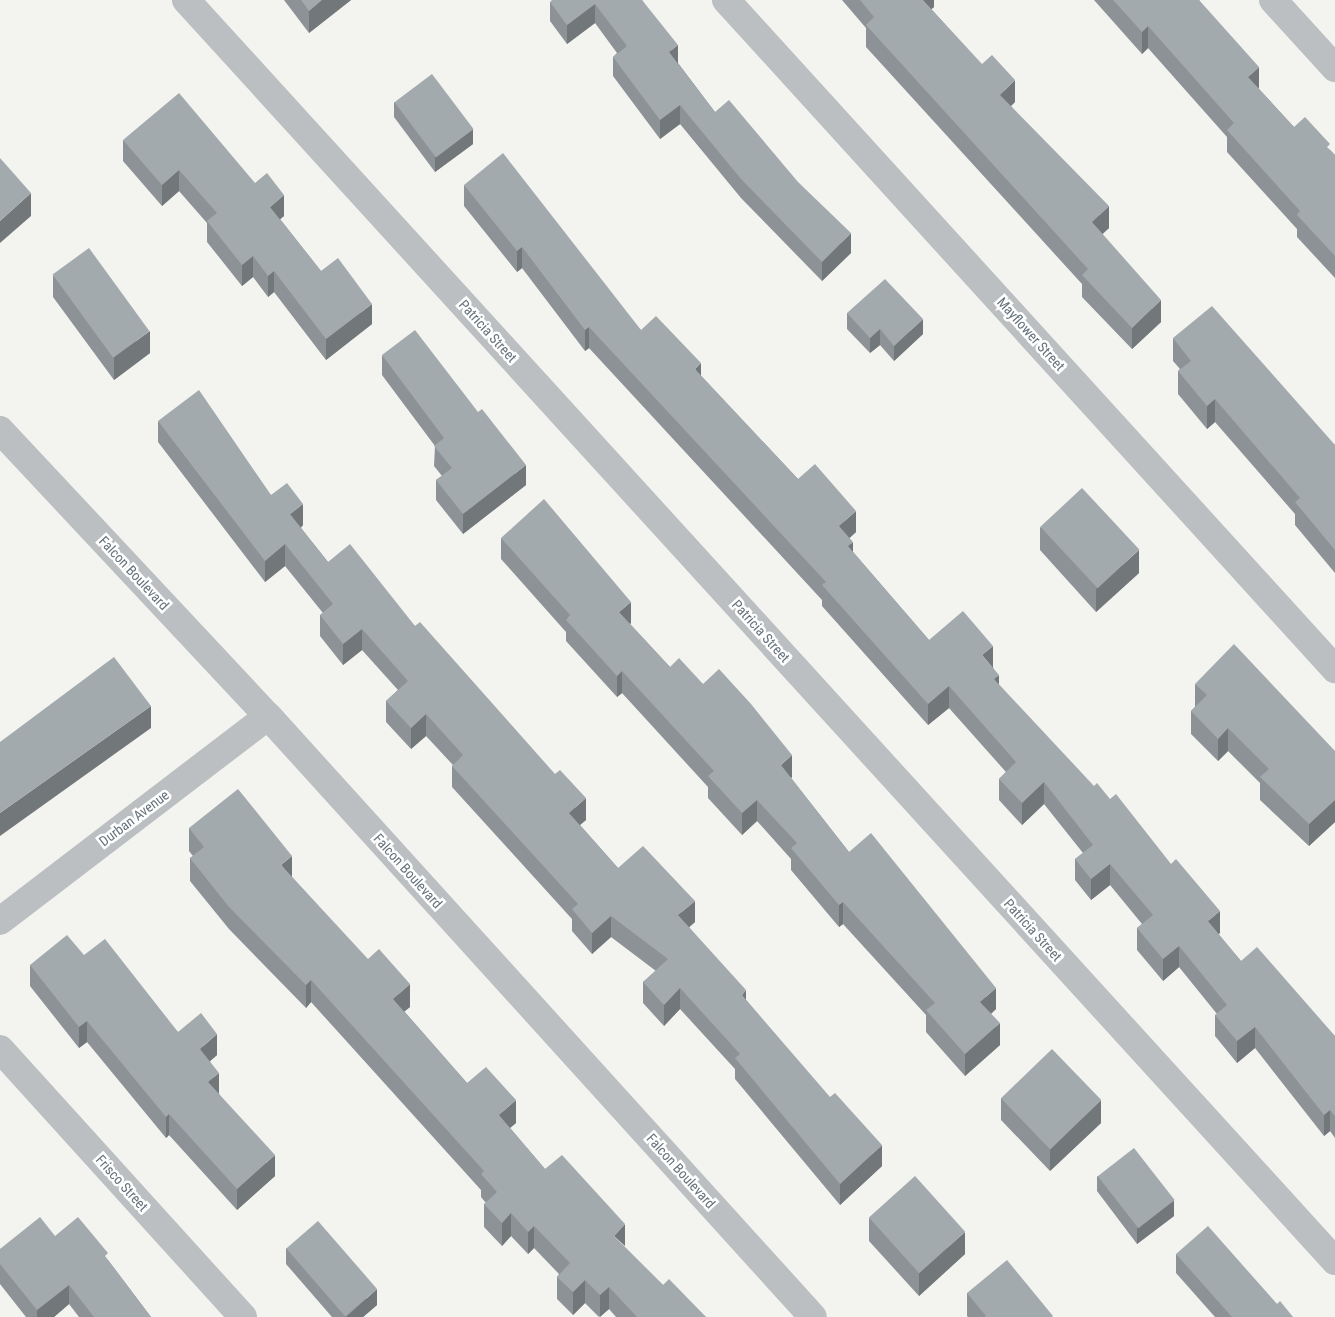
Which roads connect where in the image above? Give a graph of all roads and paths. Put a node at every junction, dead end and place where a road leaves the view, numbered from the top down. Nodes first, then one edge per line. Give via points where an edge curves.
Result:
1 (186, 0) edge
2 (726, 0) edge
3 (1273, 0) edge
4 (1335, 68) edge
5 (0, 430) edge
6 (1335, 669) edge
7 (268, 716) junction
8 (0, 921) edge
9 (0, 1049) edge
10 (1335, 1261) edge
11 (243, 1317) edge
12 (813, 1317) edge

1 - 10 street, Patricia Street
2 - 6 street, Mayflower Street
3 - 4 street
5 - 7 street, Falcon Boulevard
7 - 8 street, Durban Avenue
7 - 12 street, Falcon Boulevard
9 - 11 street, Frisco Street

